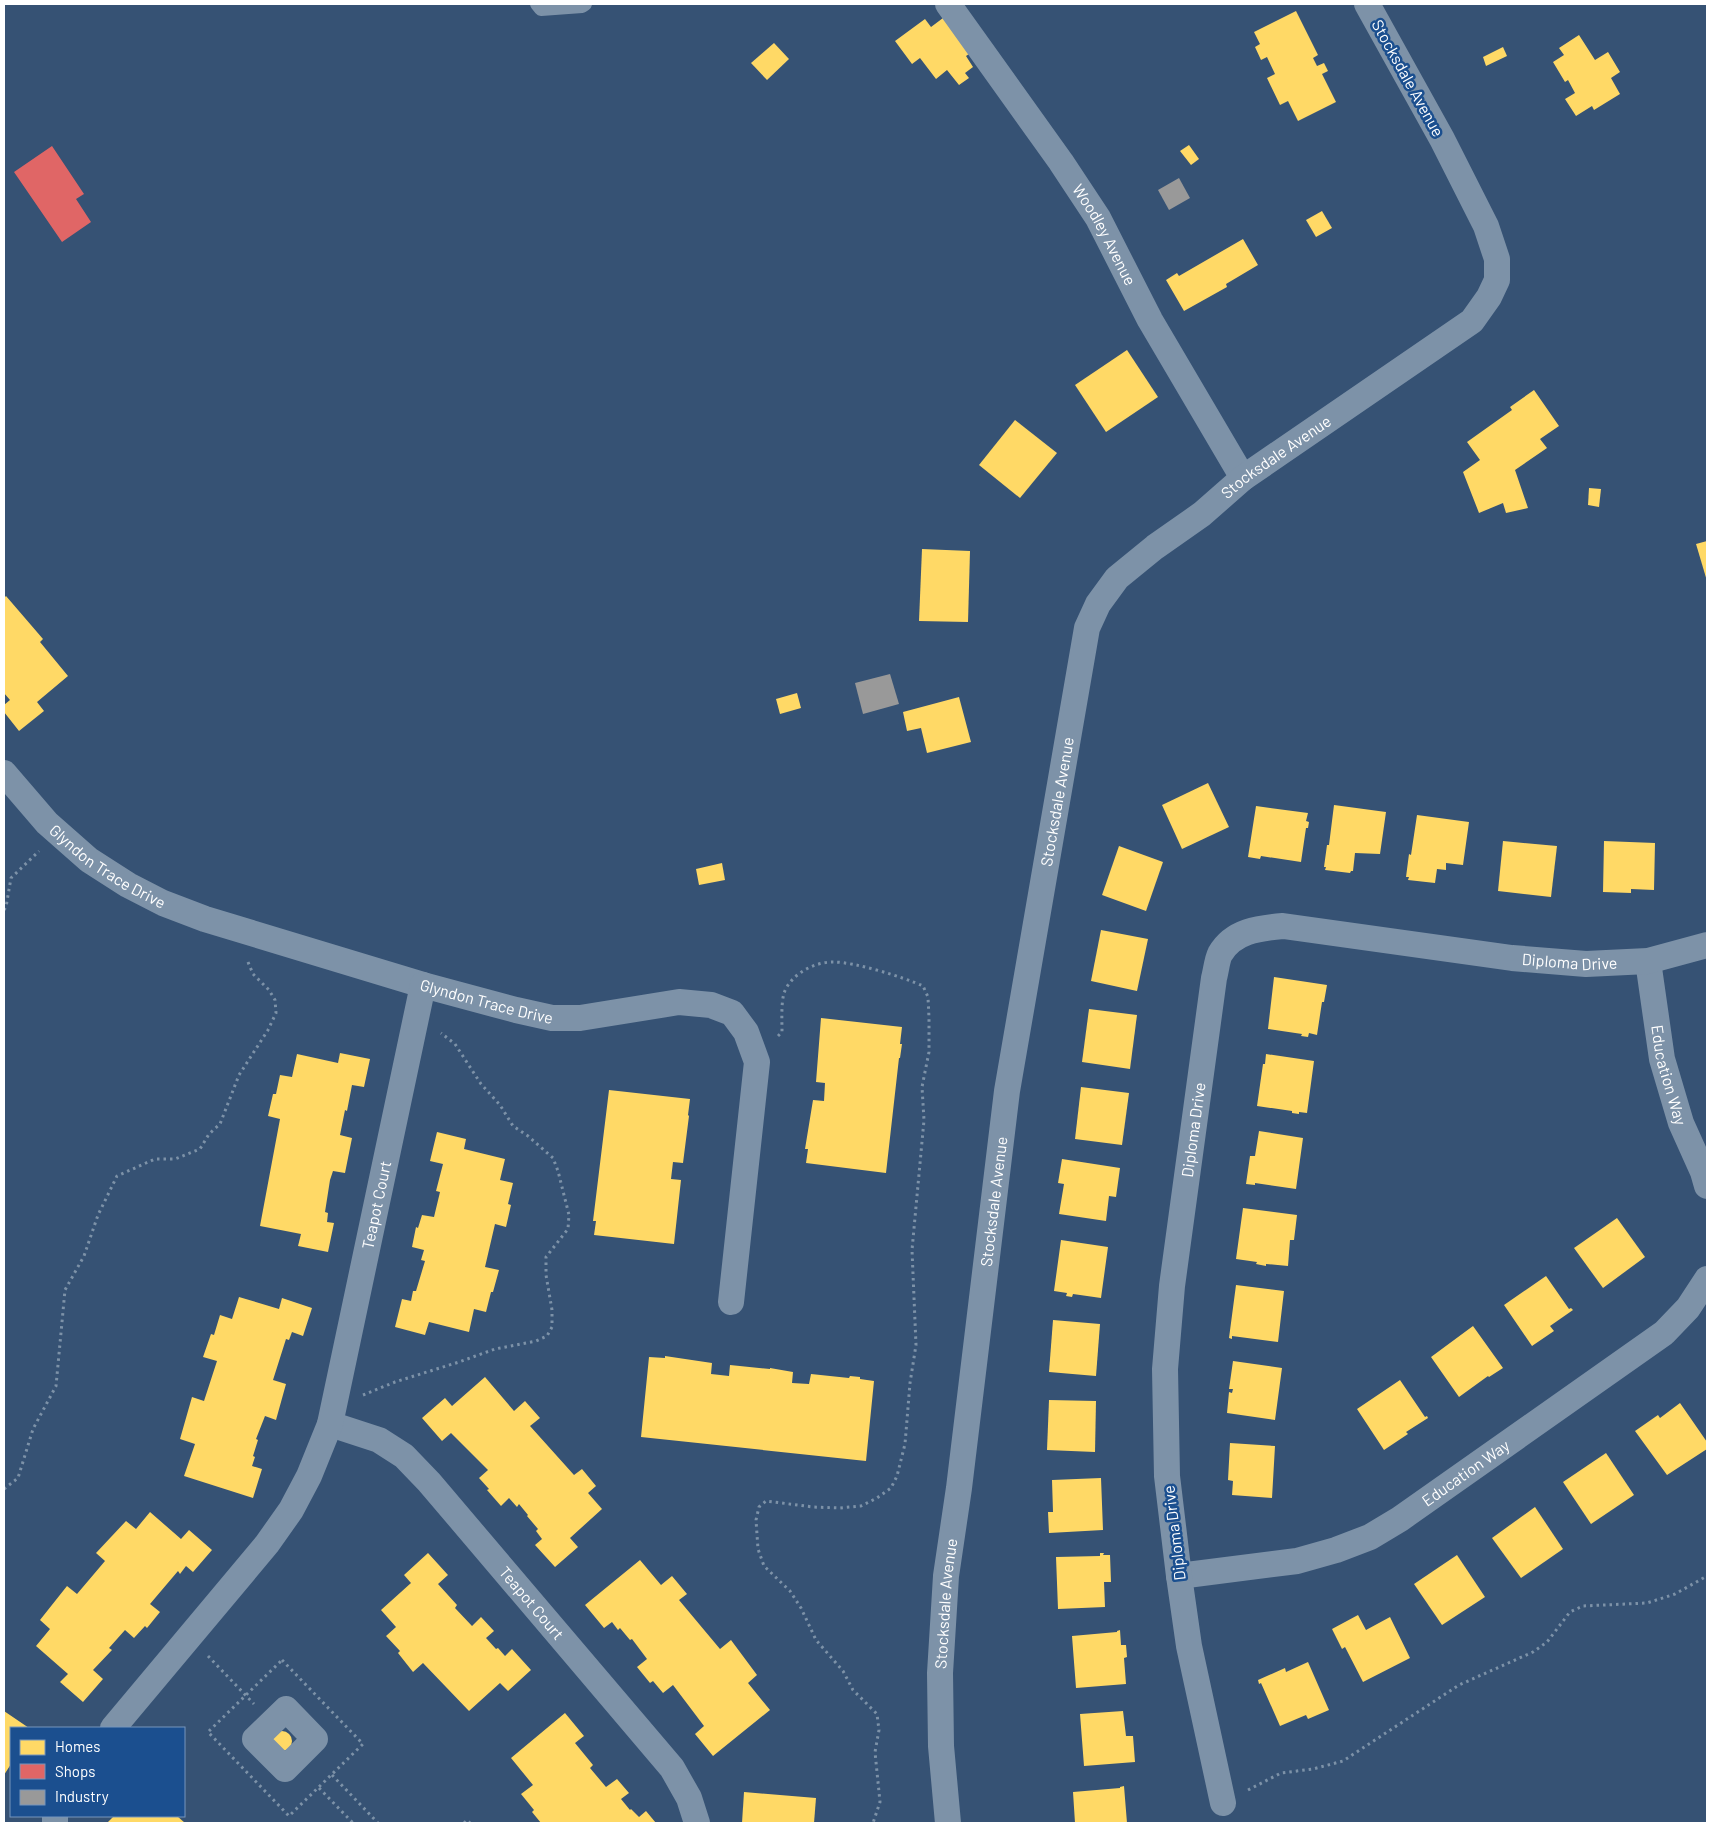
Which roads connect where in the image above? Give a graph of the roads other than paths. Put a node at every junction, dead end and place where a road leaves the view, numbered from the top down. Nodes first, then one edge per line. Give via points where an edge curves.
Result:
1 (537, 4) edge
2 (585, 4) edge
3 (948, 4) edge
4 (1367, 4) edge
5 (1243, 478) junction
6 (4, 773) edge
7 (1707, 945) edge
8 (1648, 961) junction
9 (423, 985) junction
10 (1707, 1186) edge
11 (1707, 1279) edge
12 (731, 1302) dead end
13 (330, 1424) junction
14 (1179, 1576) junction
15 (114, 1727) edge
16 (1223, 1803) road end
17 (698, 1823) edge
18 (948, 1823) edge

1 - 2 lane via 541,9
3 - 5 street, Woodley Avenue via 1098,218 1150,320
4 - 5 street, Stocksdale Avenue via 1486,226 1497,259 1497,280 1489,298 1472,321
5 - 18 street, Stocksdale Avenue via 1202,514 1117,578 1098,604 1087,628 1007,1091 946,1576 940,1673 941,1746
6 - 9 street, Glyndon Trace Drive via 47,823 89,860 163,903 205,919
7 - 8 street, Diploma Drive
8 - 10 street, Education Way via 1662,1059 1681,1123
8 - 14 street, Diploma Drive via 1586,964 1512,958 1283,926 1253,929 1232,940 1220,955 1214,978 1172,1286 1164,1369 1167,1476
9 - 12 street, Glyndon Trace Drive via 552,1018 580,1018 679,1002 711,1005 732,1014 746,1032 757,1062
9 - 13 street, Teapot Court
11 - 14 street, Education Way via 1688,1308 1664,1333 1370,1537 1297,1562
13 - 15 street, Teapot Court via 292,1510
13 - 17 street, Teapot Court via 379,1440 404,1456 429,1482 672,1768 689,1798
14 - 16 street, Diploma Drive via 1189,1646

